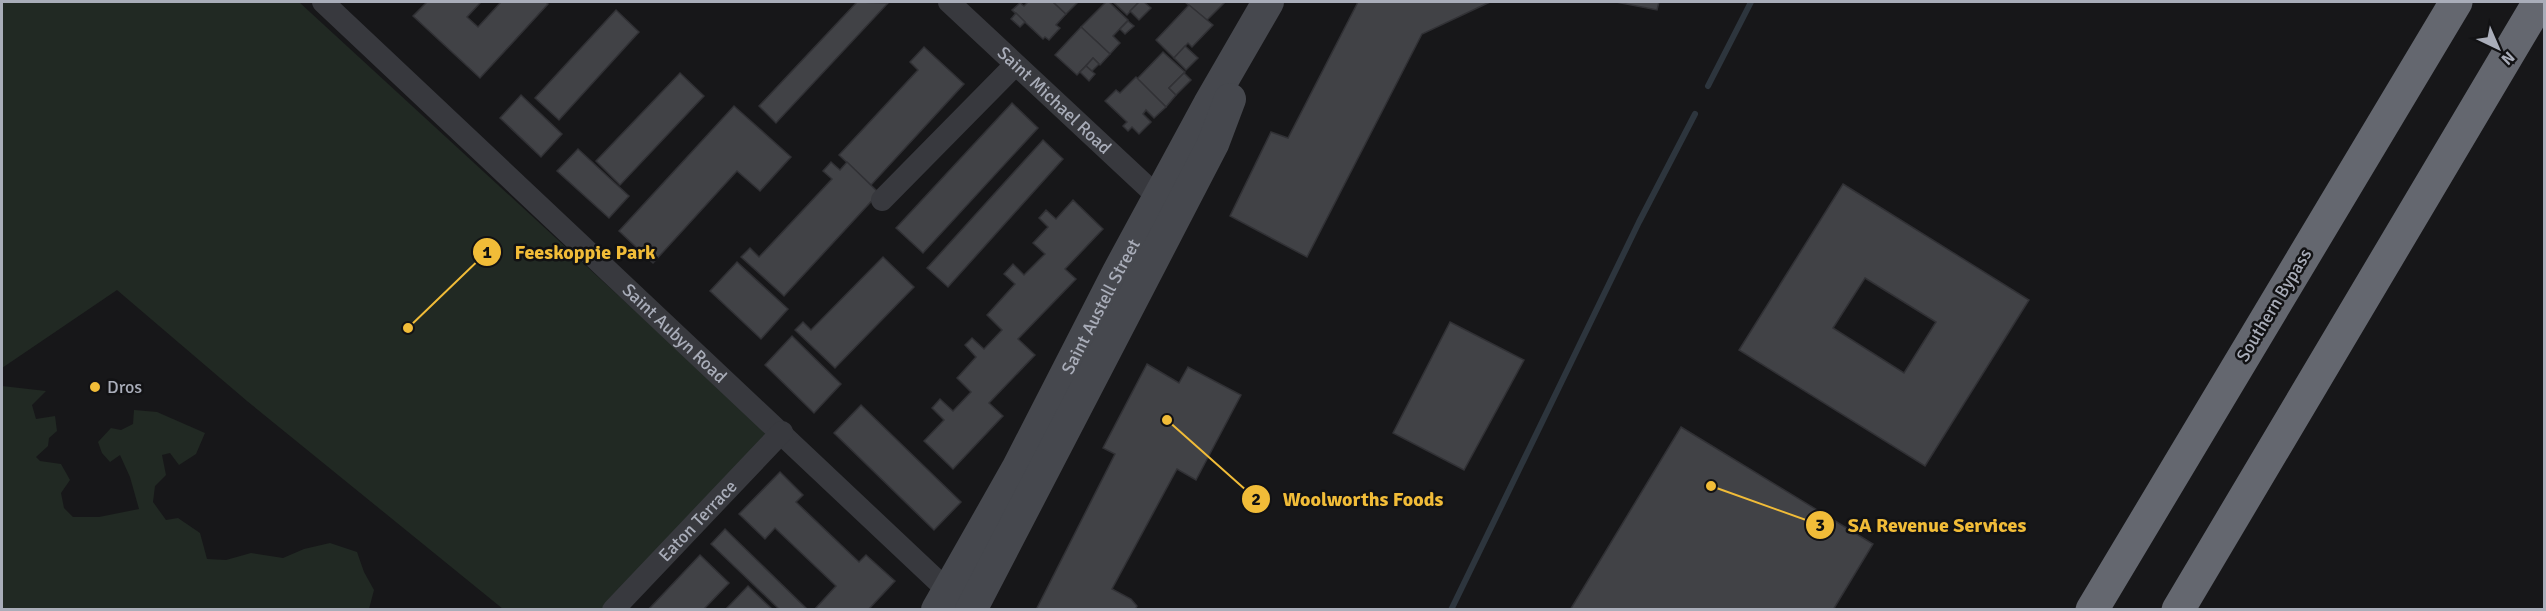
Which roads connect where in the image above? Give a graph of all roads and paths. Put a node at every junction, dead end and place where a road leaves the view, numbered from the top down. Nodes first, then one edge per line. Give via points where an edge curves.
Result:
1 (323, 2) edge
2 (949, 2) edge
3 (2456, 2) edge
4 (2540, 2) edge
5 (1267, 3) edge
6 (1015, 65) junction
7 (1159, 198) junction
8 (882, 200) dead end
9 (782, 432) junction
10 (942, 600) edge
11 (613, 609) edge
12 (971, 609) edge
13 (2092, 609) edge
14 (2178, 609) edge

1 - 9 street, Saint Aubyn Road
2 - 6 street, Saint Michael Road
3 - 13 highway, Southern Bypass
4 - 14 highway
5 - 7 street, Saint Austell Street
5 - 12 street, Saint Austell Street via 1213,144
6 - 7 street, Saint Michael Road
6 - 8 street
7 - 10 street, Saint Austell Street via 1017,468
9 - 10 street, Saint Aubyn Road
9 - 11 street, Eaton Terrace

